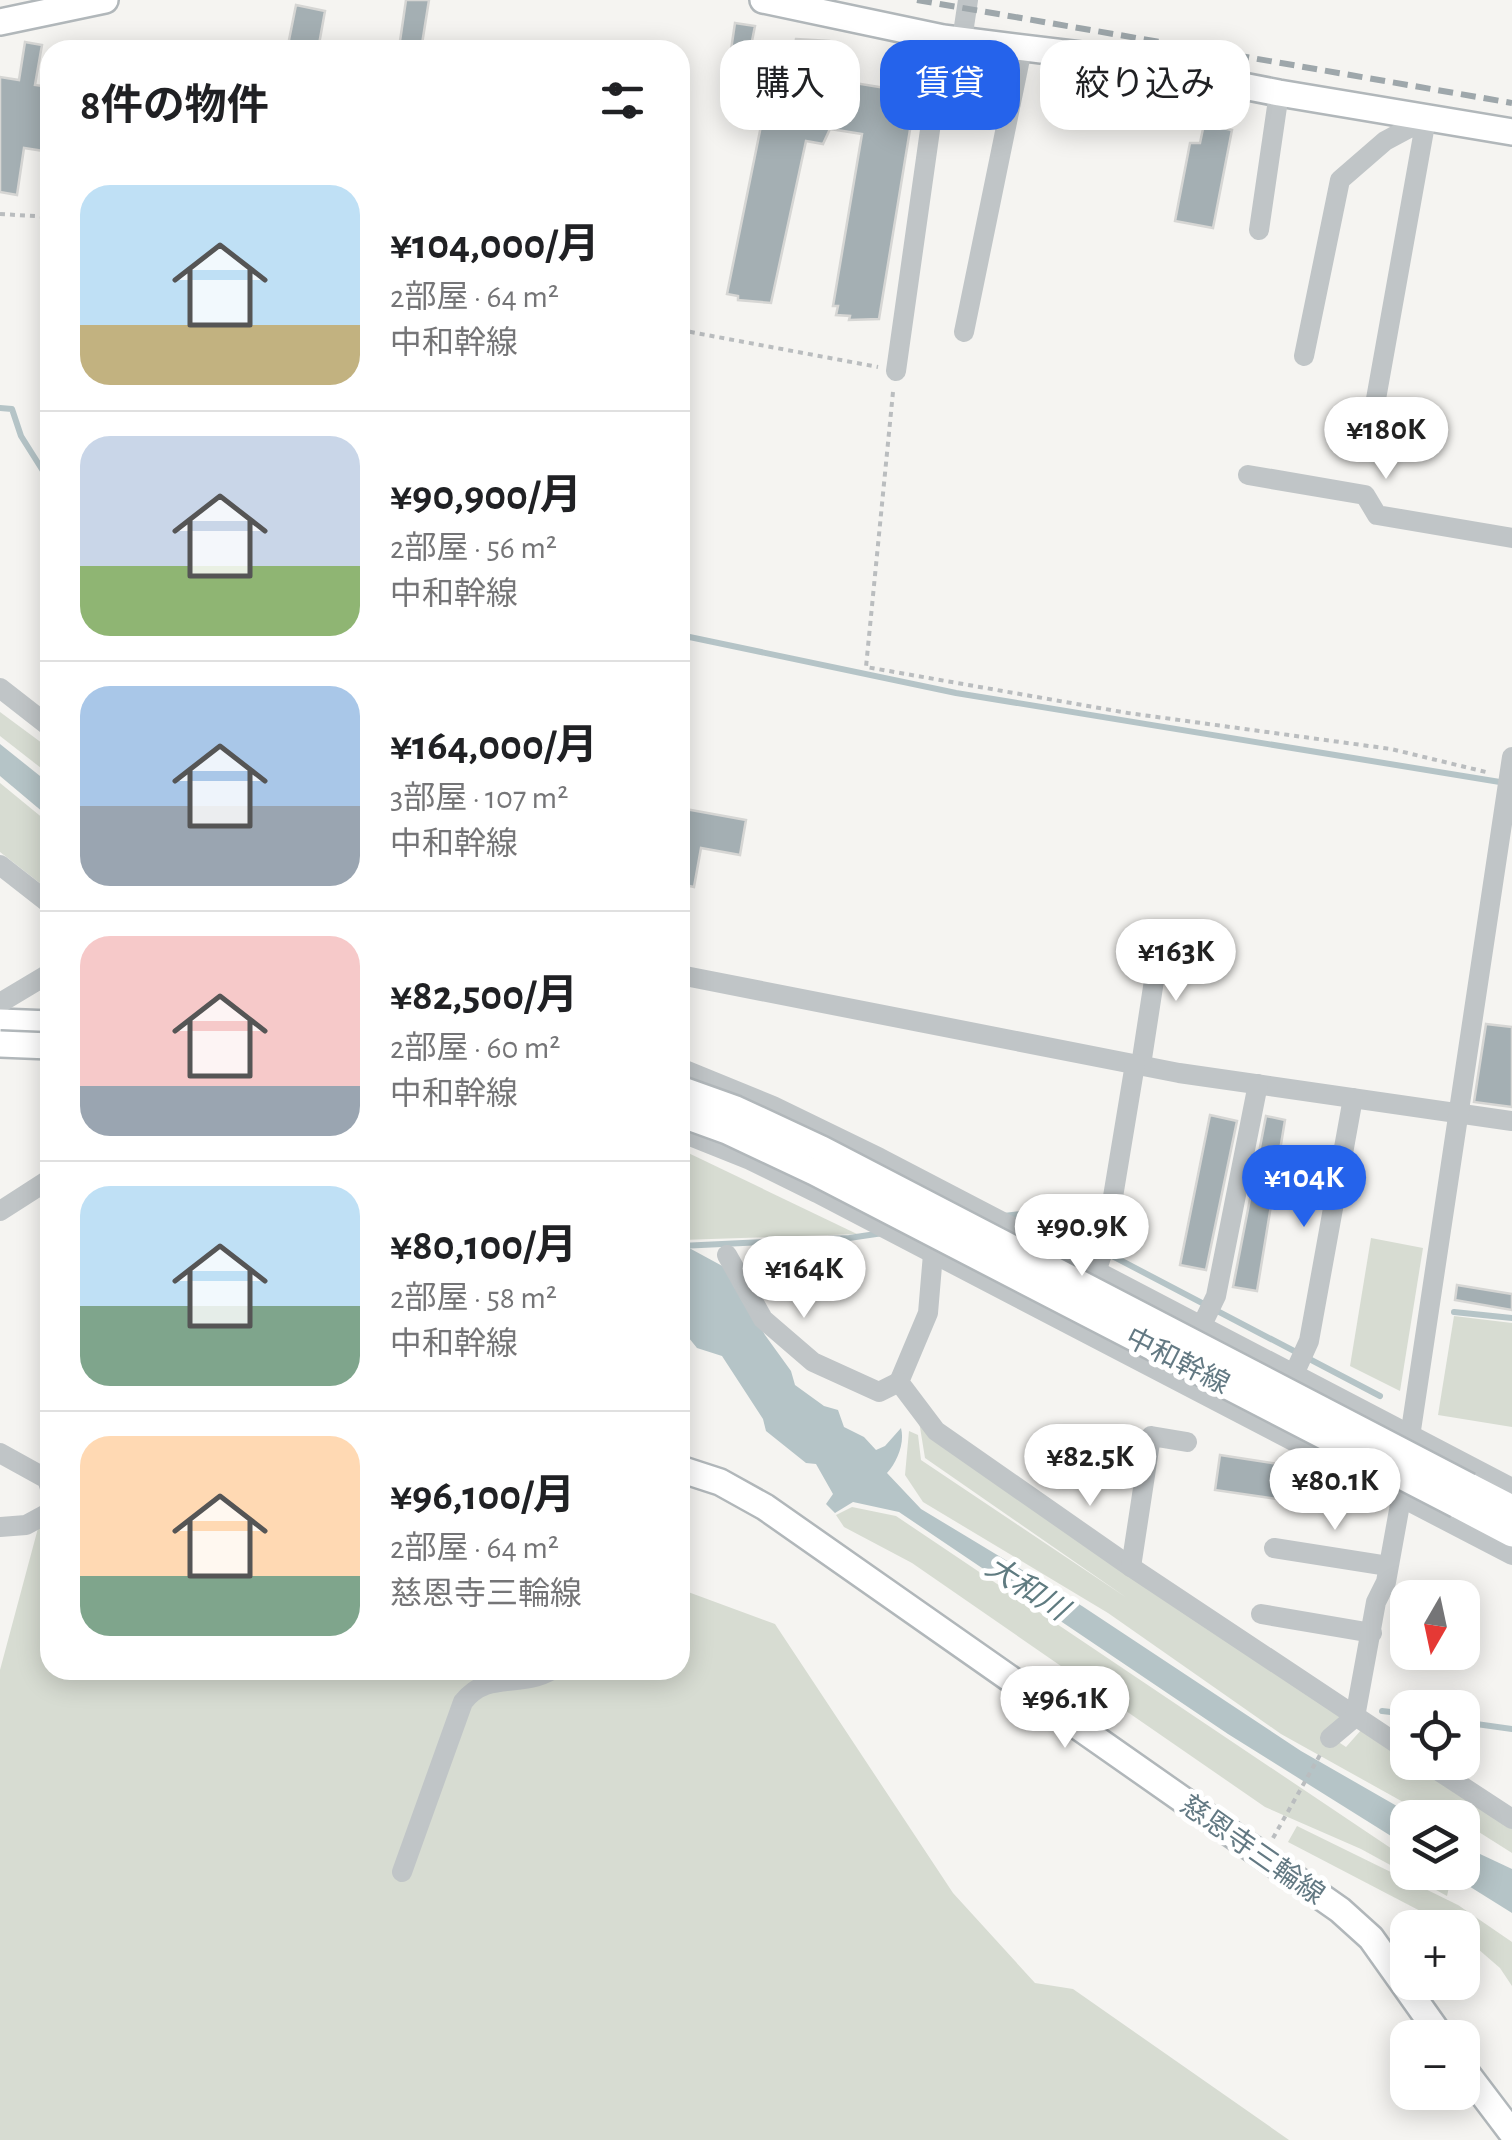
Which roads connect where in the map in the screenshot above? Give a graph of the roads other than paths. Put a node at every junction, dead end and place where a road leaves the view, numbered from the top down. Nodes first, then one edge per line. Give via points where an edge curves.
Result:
1 (105, 0) edge
2 (763, 0) edge
3 (968, 0) edge
4 (0, 22) edge
5 (952, 39) junction
6 (1022, 49) junction
7 (1280, 93) junction
8 (1426, 119) junction
9 (1512, 132) edge
10 (1259, 230) dead end
11 (964, 332) dead end
12 (1304, 356) dead end
13 (896, 371) road end
14 (1376, 399) dead end
15 (1248, 475) dead end
16 (1512, 538) edge
17 (0, 688) edge
18 (40, 719) edge
19 (1510, 775) edge
20 (0, 866) edge
21 (40, 896) edge
22 (1160, 935) dead end
23 (690, 977) edge
24 (40, 980) edge
25 (0, 1003) edge
26 (0, 1022) edge
27 (40, 1024) edge
28 (0, 1035) edge
29 (0, 1044) edge
30 (40, 1045) edge
31 (40, 1046) edge
32 (1138, 1064) junction
33 (690, 1072) edge
34 (1258, 1084) junction
35 (690, 1093) edge
36 (1354, 1098) junction
37 (1459, 1114) junction
38 (690, 1118) edge
39 (1512, 1121) edge
40 (690, 1136) edge
41 (40, 1186) edge
42 (0, 1212) edge
43 (934, 1254) junction
44 (727, 1255) dead end
45 (1096, 1272) junction
46 (1201, 1327) junction
47 (1294, 1374) junction
48 (899, 1382) junction
49 (1410, 1436) junction
50 (1187, 1442) dead end
51 (0, 1453) edge
52 (690, 1472) edge
53 (40, 1475) edge
54 (1512, 1488) edge
55 (1463, 1495) junction
56 (1401, 1496) junction
57 (1512, 1508) edge
58 (40, 1517) edge
59 (0, 1527) edge
60 (1512, 1534) edge
61 (1274, 1548) dead end
62 (1512, 1555) edge
63 (1388, 1566) junction
64 (1130, 1567) junction
65 (1262, 1614) dead end
66 (1372, 1633) junction
67 (521, 1680) edge
68 (1355, 1717) junction
69 (1330, 1738) road end
70 (1390, 1740) edge
71 (1452, 1780) edge
72 (1512, 1819) edge
73 (402, 1872) dead end
74 (1429, 2020) edge
75 (1480, 2090) edge
76 (1512, 2132) edge

1 - 4 main road
2 - 5 main road
3 - 5 street
5 - 6 main road
5 - 13 street
6 - 7 main road
6 - 11 street
7 - 8 main road
7 - 10 street
8 - 9 main road
8 - 12 street via 1340,180
8 - 14 street
15 - 16 street via 1365,496 1377,515
17 - 18 street
19 - 37 street
20 - 21 street
22 - 32 street
23 - 32 street
24 - 25 street
26 - 27 main road
28 - 30 main road
29 - 31 main road, bridge
32 - 34 street
32 - 45 street
33 - 45 street via 880,1158
34 - 36 street
34 - 46 street via 1216,1296
35 - 55 main road, 中和幹線, bridge via 822,1149
36 - 37 street
36 - 47 street via 1308,1341
37 - 39 street
37 - 49 street
38 - 55 main road, 中和幹線, bridge via 814,1172
40 - 43 street
41 - 42 street
43 - 48 street via 928,1314
43 - 56 street
44 - 48 street via 763,1318 813,1362 879,1392
45 - 46 street
46 - 47 street
47 - 49 street
48 - 64 street via 936,1432
49 - 54 street
49 - 56 street
50 - 64 street via 1151,1436
51 - 53 street
52 - 74 main road, 慈恩寺三輪線 via 765,1507 1266,1850 1370,1938
55 - 57 main road, 中和幹線
55 - 60 main road, 中和幹線
56 - 62 street
56 - 63 street
58 - 59 street
61 - 63 street
63 - 66 street
64 - 68 street
65 - 66 street
66 - 68 street
67 - 73 street via 485,1684 463,1702
68 - 69 street
68 - 70 street
71 - 72 street
75 - 76 main road

